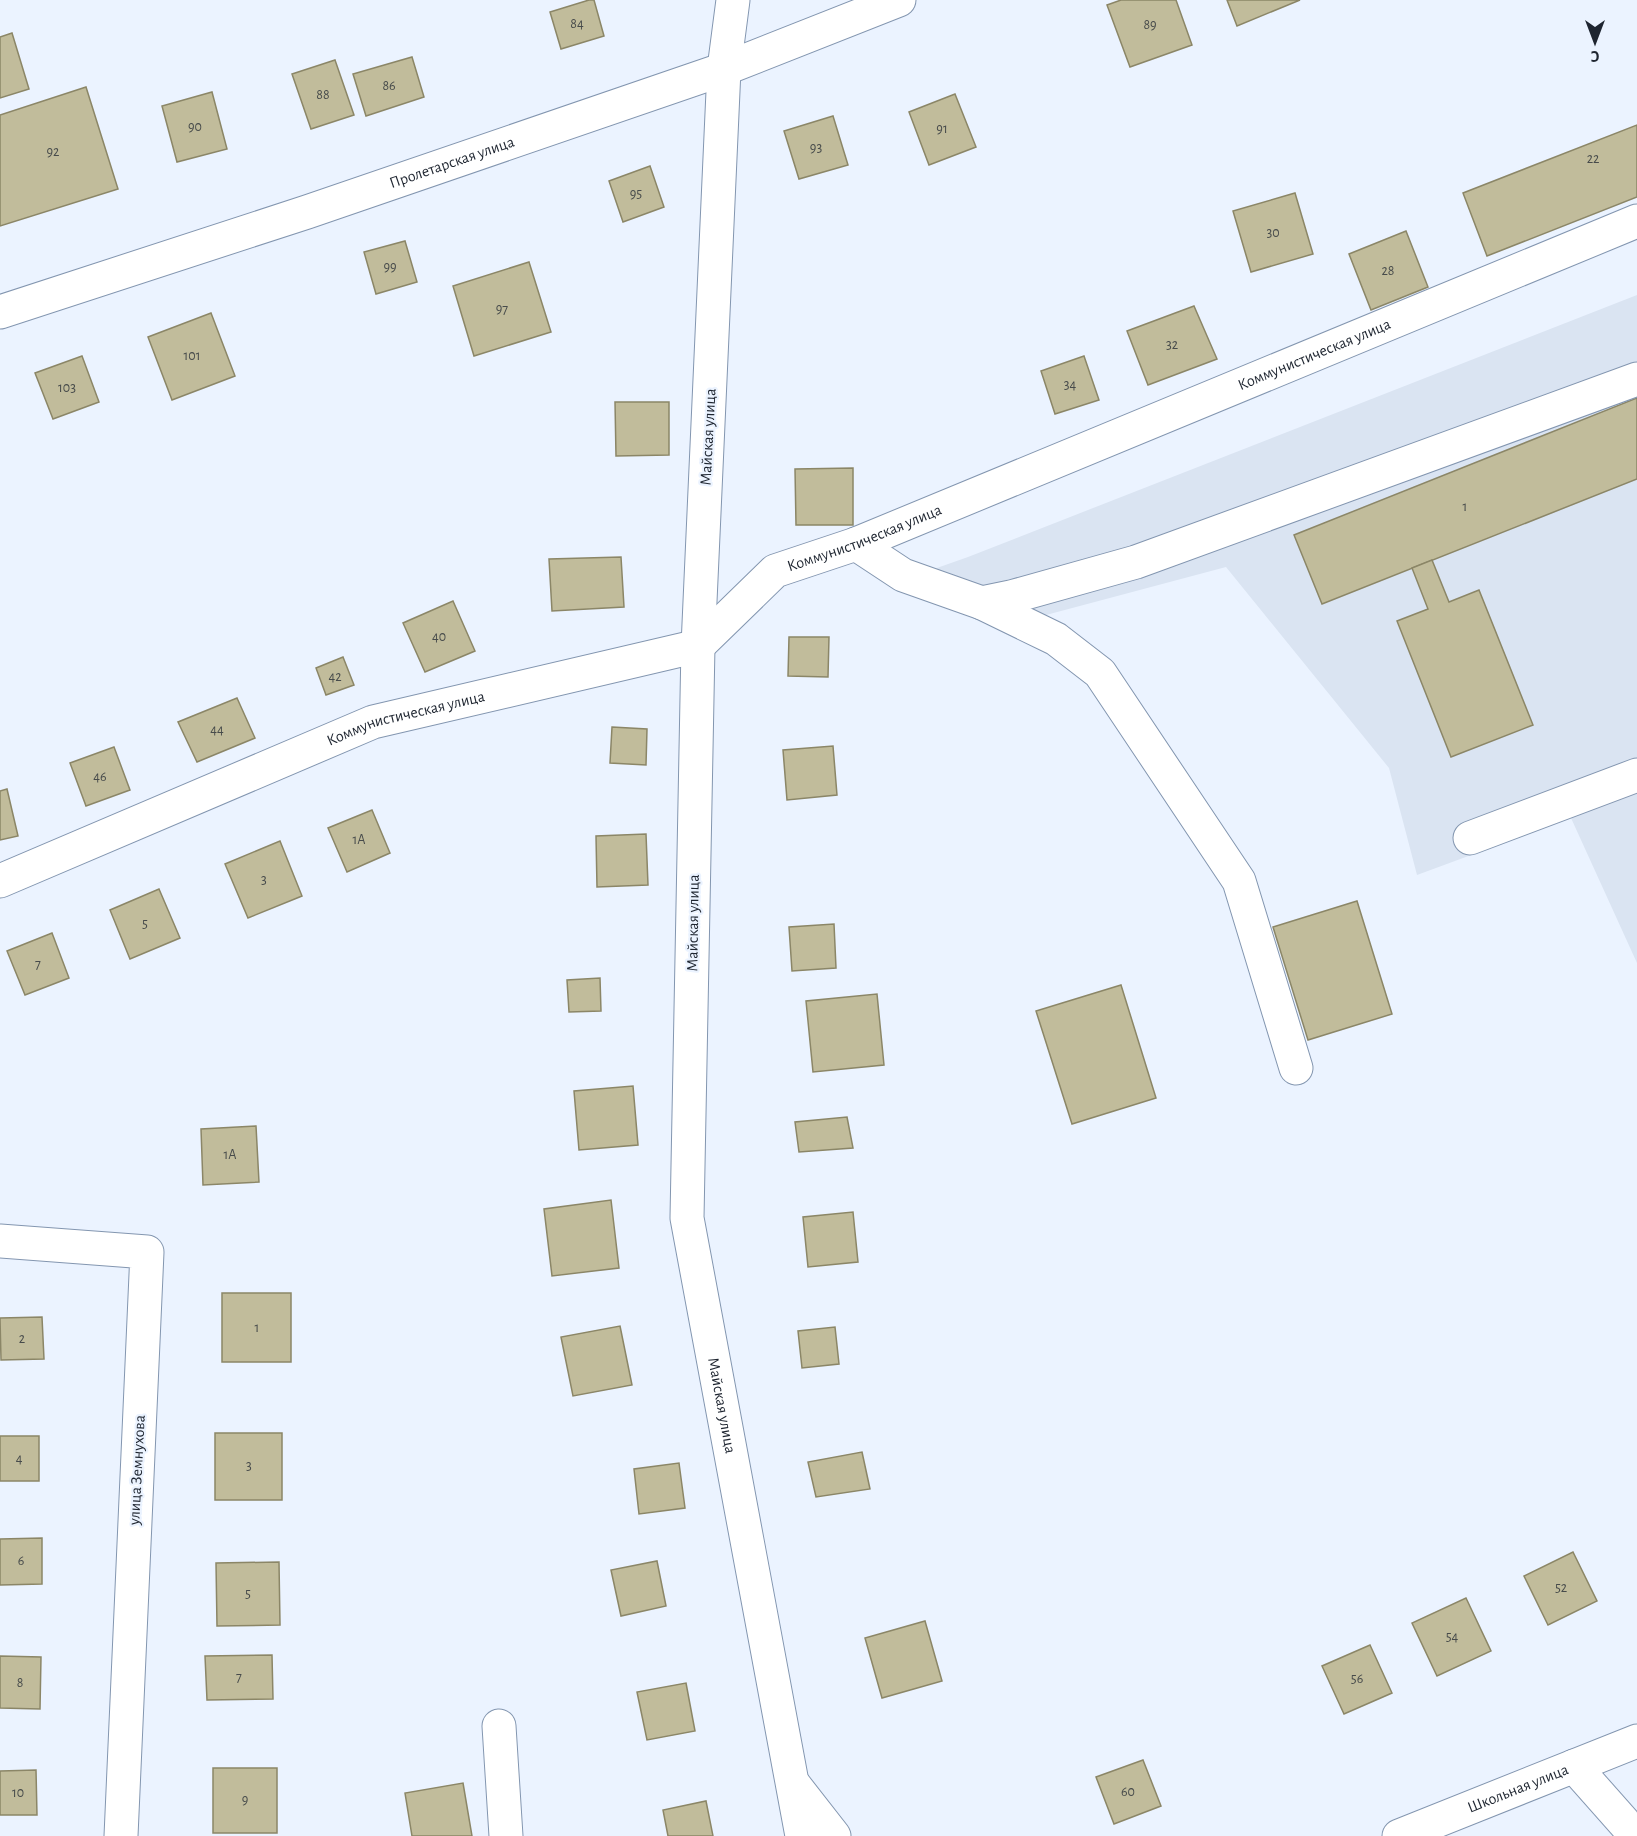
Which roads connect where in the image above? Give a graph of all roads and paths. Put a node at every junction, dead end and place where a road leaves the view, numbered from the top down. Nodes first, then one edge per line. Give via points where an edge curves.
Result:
1 (733, 0) edge
2 (899, 0) edge
3 (724, 69) junction
4 (1637, 221) edge
5 (0, 312) edge
6 (1637, 379) edge
7 (855, 544) junction
8 (982, 603) junction
9 (698, 646) junction
10 (1637, 775) edge
11 (1470, 838) dead end
12 (0, 881) edge
13 (1296, 1068) dead end
14 (0, 1241) edge
15 (499, 1726) dead end
16 (1637, 1741) edge
17 (1574, 1766) junction
18 (792, 1783) junction
19 (121, 1836) edge
20 (506, 1836) edge
21 (802, 1836) edge
22 (834, 1836) edge
23 (1399, 1836) edge
24 (1636, 1836) edge

1 - 3 street, Майская улица
2 - 3 street, Пролетарская улица
3 - 5 street, Пролетарская улица
3 - 9 street, Майская улица
4 - 7 street, Коммунистическая улица
6 - 8 street via 1136,562
7 - 8 street via 903,575
7 - 9 street, Коммунистическая улица via 775,571
8 - 13 street via 1056,639 1100,673 1239,881
9 - 12 street, Коммунистическая улица via 373,722
9 - 18 street, Майская улица via 687,1218
10 - 11 street
14 - 19 street, улица Земнухова via 147,1252
15 - 20 street
16 - 17 street, Школьная улица
17 - 23 street, Школьная улица
17 - 24 street
18 - 21 street, Майская улица
18 - 22 street

